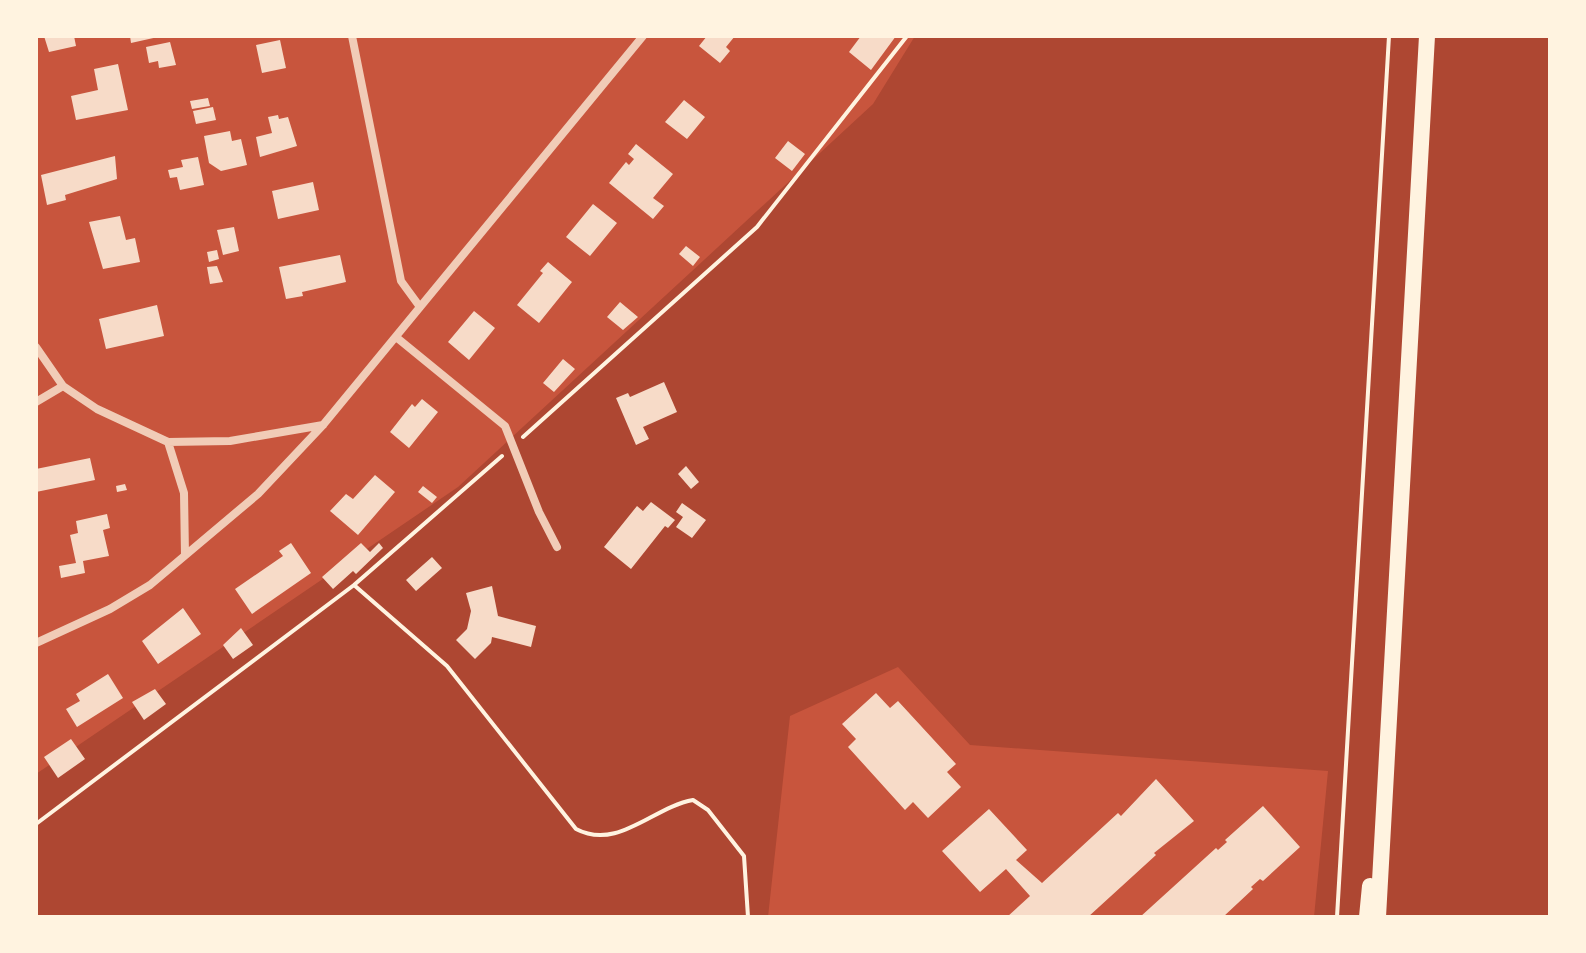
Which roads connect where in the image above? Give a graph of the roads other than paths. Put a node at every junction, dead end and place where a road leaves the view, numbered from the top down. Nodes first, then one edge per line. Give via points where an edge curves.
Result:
1 (643, 36) edge
2 (1427, 36) edge
3 (355, 37) edge
4 (420, 307) junction
5 (396, 337) junction
6 (36, 347) edge
7 (63, 386) junction
8 (36, 402) edge
9 (323, 425) junction
10 (168, 442) junction
11 (557, 547) dead end
12 (185, 555) junction
13 (36, 643) edge
14 (1388, 734) junction
15 (1367, 917) edge
16 (1378, 917) edge

1 - 4 street
2 - 14 main road
3 - 4 street via 401,281
4 - 5 street
5 - 9 street
5 - 11 street via 505,426
6 - 7 street
7 - 8 street
7 - 10 street via 97,409
9 - 10 street via 230,441
9 - 12 street via 258,494
10 - 12 street via 184,493
12 - 13 street via 110,609
14 - 15 main road
14 - 16 main road

